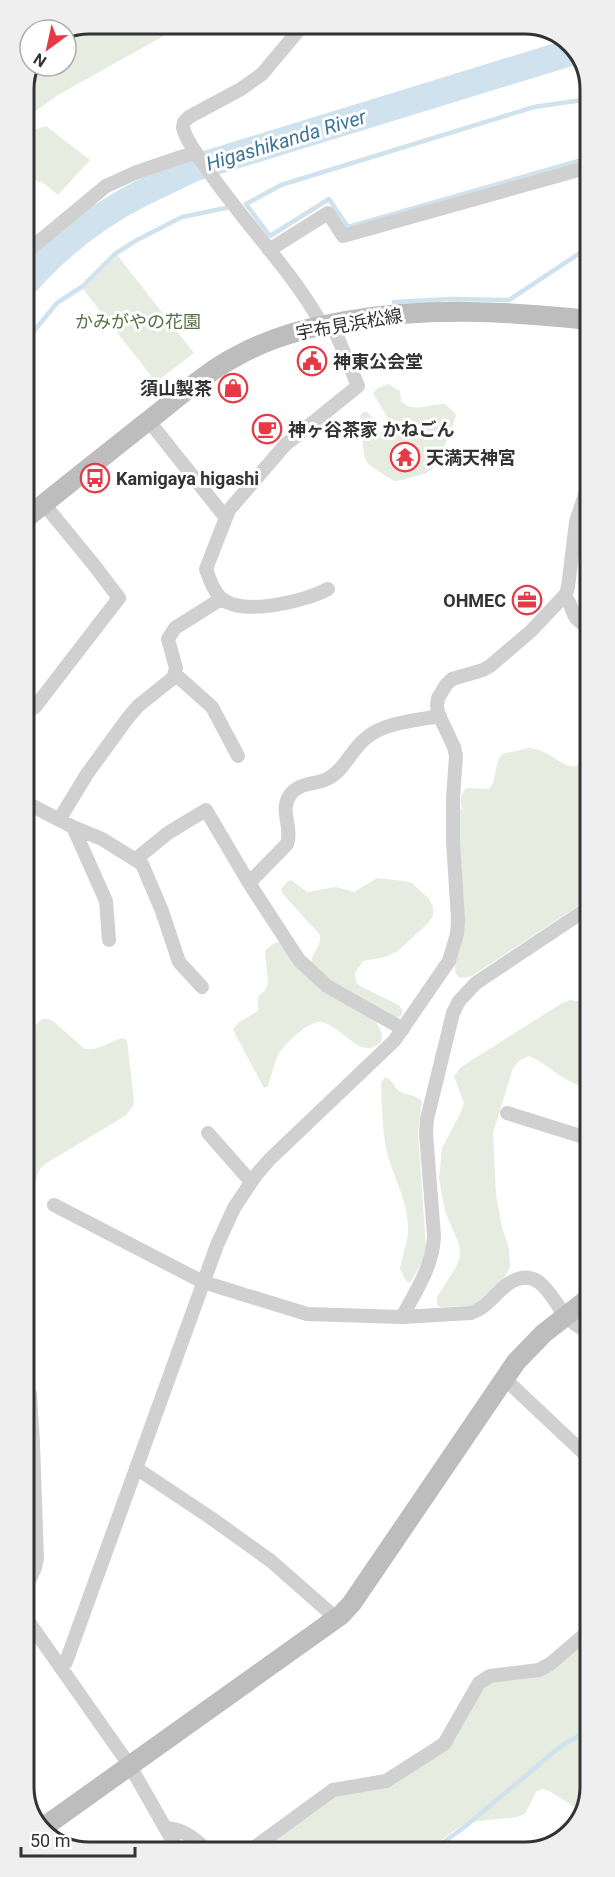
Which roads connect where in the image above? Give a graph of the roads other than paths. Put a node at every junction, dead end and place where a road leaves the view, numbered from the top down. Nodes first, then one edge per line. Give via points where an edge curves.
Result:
1 (295, 34) edge
2 (197, 153) junction
3 (580, 170) edge
4 (34, 246) edge
5 (269, 250) junction
6 (580, 319) edge
7 (327, 325) junction
8 (148, 420) junction
9 (44, 504) junction
10 (580, 510) edge
11 (34, 512) edge
12 (226, 518) junction
13 (328, 589) dead end
14 (564, 596) junction
15 (221, 599) junction
16 (580, 622) edge
17 (175, 674) junction
18 (34, 708) edge
19 (440, 716) junction
20 (238, 756) dead end
21 (34, 807) edge
22 (59, 820) junction
23 (73, 827) junction
24 (136, 859) junction
25 (249, 883) junction
26 (580, 915) edge
27 (109, 940) dead end
28 (202, 987) dead end
29 (403, 1029) junction
30 (507, 1113) dead end
31 (208, 1134) dead end
32 (580, 1136) edge
33 (251, 1182) junction
34 (54, 1205) dead end
35 (203, 1282) junction
36 (580, 1304) edge
37 (565, 1315) junction
38 (402, 1317) junction
39 (580, 1327) edge
40 (504, 1378) junction
41 (580, 1450) edge
42 (136, 1468) junction
43 (34, 1472) edge
44 (34, 1570) edge
45 (337, 1618) junction
46 (34, 1630) edge
47 (580, 1638) edge
48 (60, 1667) junction
49 (130, 1766) junction
50 (48, 1823) edge
51 (166, 1828) junction
52 (174, 1842) edge
53 (197, 1842) edge
54 (262, 1842) edge

1 - 2 street via 262,74 184,122 185,134
2 - 4 street via 106,186
2 - 5 street
3 - 5 street via 343,236 328,213
5 - 7 street
6 - 7 street, 宇布見浜松線 via 452,311
7 - 8 street, 宇布見浜松線 via 278,337 236,356
7 - 12 street via 358,386 285,445
8 - 9 street, 宇布見浜松線
8 - 12 street
9 - 11 street, 宇布見浜松線
9 - 18 street via 118,598
10 - 14 street
12 - 15 street via 206,569
13 - 15 street via 307,599 265,606 232,604
14 - 16 street
14 - 19 street via 490,666 446,685 438,698
15 - 17 street via 175,628 168,639
17 - 20 street via 212,707
17 - 22 street via 127,719
19 - 25 street via 376,731 358,745 335,774 296,789 286,805 287,844
19 - 29 street via 456,756 453,841 457,934 449,961
21 - 22 street
22 - 23 street
23 - 24 street
23 - 27 street via 106,901
24 - 25 street via 206,810
24 - 28 street via 146,870 179,962
25 - 29 street via 288,945 312,974
26 - 38 street via 477,983 453,1013 426,1133 434,1250
29 - 33 street
30 - 32 street
31 - 33 street
33 - 35 street via 225,1226
34 - 35 street
35 - 38 street via 307,1314
35 - 42 street
36 - 37 street
37 - 38 street via 542,1284 528,1278 513,1280 487,1305 471,1313
37 - 39 street
37 - 40 street
40 - 41 street
40 - 45 street via 352,1603
42 - 45 street via 271,1562
42 - 48 street via 66,1662
43 - 44 street
45 - 49 street
46 - 48 street
47 - 54 street via 539,1670 484,1679 444,1744 386,1781 333,1790
48 - 49 street
49 - 50 street
49 - 51 street
51 - 52 street
51 - 53 street via 186,1833

